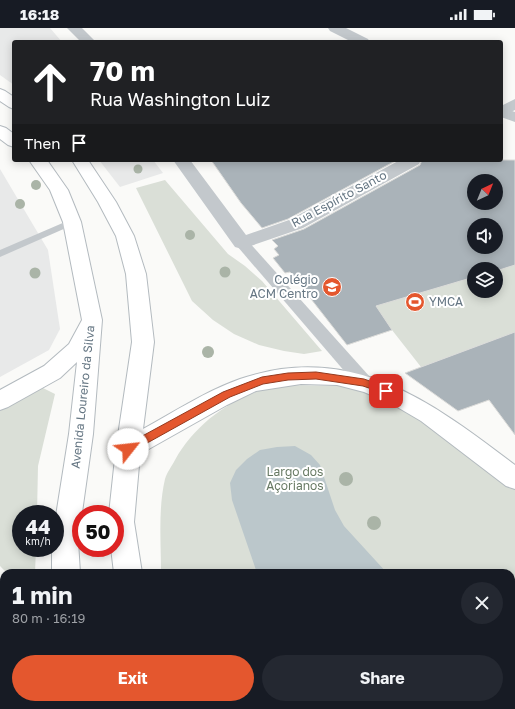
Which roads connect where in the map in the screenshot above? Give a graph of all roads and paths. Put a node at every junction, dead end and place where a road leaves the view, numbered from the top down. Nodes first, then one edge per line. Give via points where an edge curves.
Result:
1 (335, 28) edge
2 (80, 29) edge
3 (88, 40) edge
4 (359, 40) edge
5 (0, 94) edge
6 (12, 103) edge
7 (515, 104) edge
8 (503, 111) edge
9 (503, 113) edge
10 (515, 117) edge
11 (0, 131) edge
12 (12, 140) edge
13 (38, 162) edge
14 (81, 162) edge
15 (182, 162) edge
16 (409, 162) edge
17 (72, 222) junction
18 (242, 243) junction
19 (0, 254) edge
20 (92, 320) junction
21 (364, 382) junction
22 (0, 401) edge
23 (128, 449) junction
24 (515, 479) edge
25 (66, 569) edge
26 (127, 569) edge

1 - 4 street
2 - 3 street
5 - 6 main road
7 - 8 street
9 - 10 street
11 - 12 main road
13 - 17 main road, Avenida Loureiro da Silva via 60,190
14 - 23 main road via 125,236 136,274 143,342
15 - 18 street
16 - 18 street, Rua Espírito Santo via 296,224
17 - 19 lane
17 - 20 main road, Avenida Loureiro da Silva
18 - 21 street
20 - 22 main road via 77,350 52,372
20 - 25 main road, Avenida Loureiro da Silva via 81,434 65,541
21 - 23 main road via 316,376 288,376 262,381 227,394
21 - 24 main road via 420,407
23 - 26 main road via 121,522

